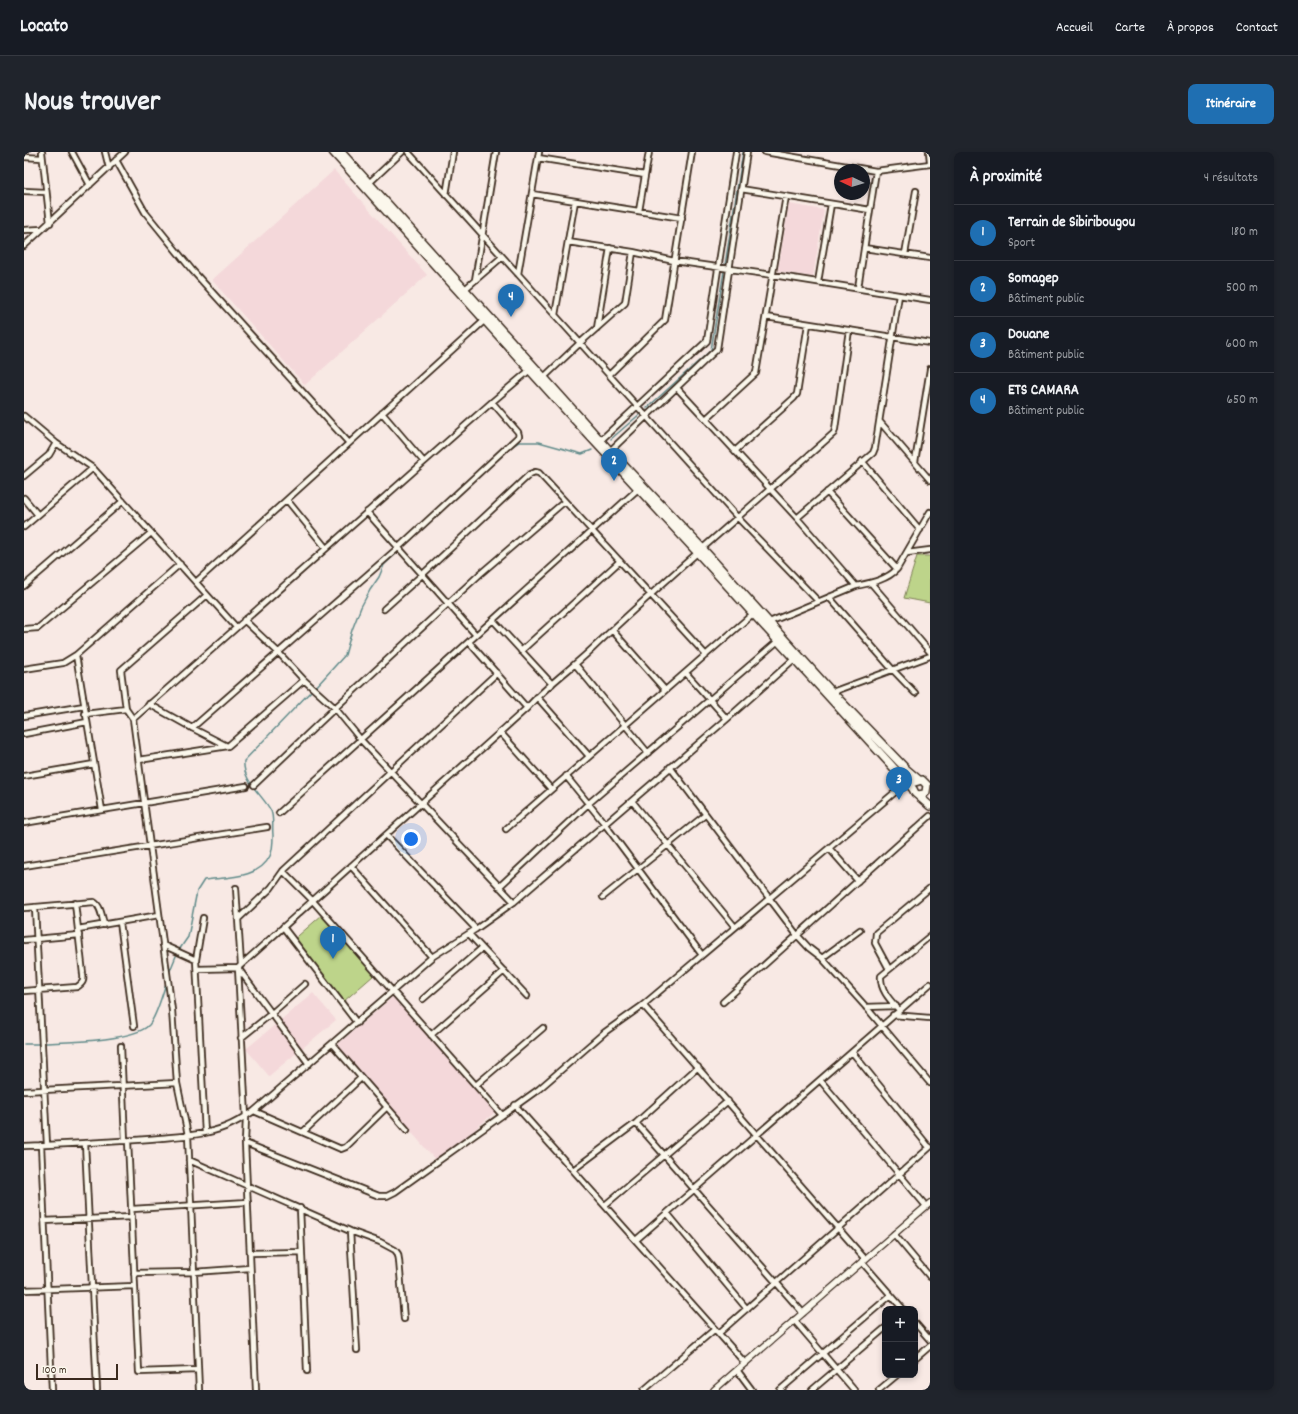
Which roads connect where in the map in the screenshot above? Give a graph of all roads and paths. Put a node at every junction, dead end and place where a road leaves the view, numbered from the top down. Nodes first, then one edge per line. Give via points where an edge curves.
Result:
1 (42, 152) edge
2 (72, 152) edge
3 (105, 152) edge
4 (126, 152) edge
5 (333, 152) edge
6 (341, 152) edge
7 (402, 152) edge
8 (408, 152) edge
9 (453, 152) edge
10 (496, 152) edge
11 (539, 152) edge
12 (649, 152) edge
13 (692, 152) edge
14 (736, 152) edge
15 (747, 152) edge
16 (765, 152) edge
17 (929, 152) edge
18 (24, 157) edge
19 (42, 158) junction
20 (538, 158) junction
21 (116, 160) junction
22 (930, 163) edge
23 (109, 168) junction
24 (876, 172) junction
25 (645, 176) junction
26 (367, 185) junction
27 (90, 186) junction
28 (741, 189) junction
29 (24, 191) edge
30 (916, 191) dead end
31 (46, 192) junction
32 (532, 194) junction
33 (446, 195) junction
34 (786, 196) junction
35 (574, 201) junction
36 (831, 204) junction
37 (870, 210) junction
38 (639, 211) junction
39 (682, 218) junction
40 (50, 222) junction
41 (42, 229) junction
42 (24, 230) edge
43 (482, 235) junction
44 (568, 242) junction
45 (24, 246) edge
46 (610, 248) junction
47 (864, 248) junction
48 (633, 252) junction
49 (905, 254) junction
50 (502, 257) junction
51 (930, 258) edge
52 (674, 261) junction
53 (718, 267) junction
54 (729, 269) junction
55 (518, 274) junction
56 (773, 275) junction
57 (475, 280) junction
58 (818, 282) junction
59 (858, 288) junction
60 (465, 289) junction
61 (899, 295) junction
62 (930, 300) edge
63 (555, 315) junction
64 (766, 318) junction
65 (485, 320) junction
66 (808, 324) junction
67 (597, 328) junction
68 (849, 330) junction
69 (892, 337) junction
70 (580, 342) junction
71 (930, 343) edge
72 (532, 368) junction
73 (930, 369) edge
74 (609, 375) junction
75 (542, 379) junction
76 (677, 388) junction
77 (492, 402) junction
78 (637, 406) junction
79 (382, 413) junction
80 (646, 416) junction
81 (25, 418) edge
82 (706, 419) junction
83 (880, 422) junction
84 (600, 440) junction
85 (56, 443) junction
86 (349, 443) junction
87 (610, 451) junction
88 (735, 451) junction
89 (862, 461) junction
90 (424, 462) junction
91 (915, 462) junction
92 (93, 468) junction
93 (24, 476) edge
94 (930, 480) edge
95 (638, 489) junction
96 (771, 489) junction
97 (826, 492) junction
98 (24, 498) edge
99 (287, 500) junction
100 (122, 501) junction
101 (564, 502) junction
102 (367, 512) junction
103 (930, 512) edge
104 (38, 515) junction
105 (928, 517) edge
106 (738, 518) junction
107 (797, 518) junction
108 (24, 527) edge
109 (920, 530) junction
110 (592, 531) junction
111 (151, 533) junction
112 (399, 547) junction
113 (326, 548) junction
114 (700, 550) junction
115 (930, 550) edge
116 (907, 553) junction
117 (620, 561) junction
118 (180, 564) junction
119 (897, 569) junction
120 (423, 574) junction
121 (196, 582) junction
122 (871, 583) junction
123 (24, 586) edge
124 (856, 586) junction
125 (650, 594) junction
126 (207, 595) junction
127 (830, 597) junction
128 (818, 602) junction
129 (448, 604) junction
130 (384, 609) dead end
131 (756, 612) junction
132 (244, 620) junction
133 (493, 620) junction
134 (766, 623) junction
135 (236, 627) junction
136 (24, 629) edge
137 (612, 630) junction
138 (476, 635) junction
139 (778, 641) junction
140 (469, 642) junction
141 (522, 651) junction
142 (278, 652) junction
143 (930, 652) edge
144 (76, 654) junction
145 (706, 655) junction
146 (930, 656) edge
147 (794, 659) junction
148 (575, 664) junction
149 (24, 669) edge
150 (892, 669) junction
151 (497, 673) junction
152 (686, 673) junction
153 (304, 680) junction
154 (552, 684) junction
155 (665, 690) junction
156 (832, 692) junction
157 (915, 693) dead end
158 (537, 696) junction
159 (710, 700) junction
160 (149, 704) junction
161 (84, 706) junction
162 (335, 708) junction
163 (527, 708) junction
164 (126, 709) junction
165 (86, 714) junction
166 (24, 716) edge
167 (133, 718) junction
168 (727, 719) junction
169 (87, 722) junction
170 (625, 725) junction
171 (192, 728) junction
172 (500, 732) junction
173 (24, 734) edge
174 (361, 740) junction
175 (228, 746) junction
176 (648, 753) junction
177 (589, 756) junction
178 (139, 760) junction
179 (94, 764) junction
180 (670, 767) junction
181 (390, 771) junction
182 (24, 776) edge
183 (566, 776) junction
184 (919, 780) junction
185 (906, 783) junction
186 (254, 784) dead end
187 (246, 786) dead end
188 (551, 789) junction
189 (913, 789) junction
190 (918, 795) junction
191 (928, 795) edge
192 (632, 801) junction
193 (144, 803) junction
194 (421, 803) junction
195 (588, 804) junction
196 (930, 806) edge
197 (102, 810) junction
198 (279, 813) dead end
199 (705, 816) junction
200 (930, 816) edge
201 (24, 823) edge
202 (604, 823) junction
203 (267, 827) dead end
204 (506, 829) dead end
205 (386, 834) junction
206 (668, 845) junction
207 (150, 846) junction
208 (829, 848) junction
209 (24, 866) edge
210 (351, 866) junction
211 (639, 869) junction
212 (284, 871) junction
213 (858, 881) junction
214 (499, 886) junction
215 (236, 888) dead end
216 (930, 888) edge
217 (603, 897) dead end
218 (769, 899) junction
219 (312, 900) junction
220 (514, 902) junction
221 (74, 904) junction
222 (35, 907) junction
223 (24, 908) edge
224 (160, 915) junction
225 (202, 918) dead end
226 (238, 919) junction
227 (120, 922) junction
228 (104, 925) junction
229 (283, 927) junction
230 (735, 928) junction
231 (476, 929) junction
232 (78, 930) junction
233 (860, 930) dead end
234 (469, 934) junction
235 (78, 935) junction
236 (797, 935) junction
237 (930, 936) edge
238 (37, 939) junction
239 (24, 940) edge
240 (163, 945) junction
241 (482, 948) junction
242 (702, 955) junction
243 (432, 957) junction
244 (822, 958) junction
245 (196, 960) junction
246 (239, 966) junction
247 (196, 969) junction
248 (889, 969) junction
249 (504, 971) junction
250 (305, 984) dead end
251 (930, 984) edge
252 (39, 990) junction
253 (24, 991) edge
254 (393, 991) junction
255 (527, 996) dead end
256 (423, 999) dead end
257 (723, 1002) dead end
258 (643, 1005) junction
259 (866, 1007) junction
260 (897, 1008) junction
261 (272, 1013) junction
262 (894, 1015) junction
263 (930, 1018) edge
264 (357, 1023) junction
265 (134, 1026) dead end
266 (882, 1026) junction
267 (543, 1028) dead end
268 (431, 1035) junction
269 (241, 1038) junction
270 (332, 1044) junction
271 (121, 1046) dead end
272 (852, 1052) junction
273 (309, 1064) junction
274 (698, 1067) junction
275 (361, 1078) junction
276 (820, 1080) junction
277 (177, 1083) junction
278 (930, 1083) edge
279 (476, 1085) junction
280 (122, 1086) junction
281 (44, 1090) junction
282 (24, 1091) edge
283 (728, 1101) junction
284 (515, 1105) junction
285 (387, 1107) junction
286 (254, 1111) junction
287 (502, 1115) junction
288 (246, 1117) junction
289 (636, 1123) junction
290 (407, 1130) dead end
291 (303, 1132) junction
292 (204, 1133) junction
293 (188, 1135) junction
294 (757, 1135) junction
295 (127, 1141) junction
296 (85, 1143) junction
297 (245, 1143) junction
298 (41, 1145) junction
299 (46, 1145) junction
300 (24, 1146) edge
301 (930, 1147) edge
302 (664, 1155) junction
303 (189, 1160) junction
304 (573, 1170) junction
305 (899, 1174) junction
306 (247, 1185) junction
307 (694, 1189) junction
308 (248, 1202) junction
309 (605, 1205) junction
310 (929, 1205) edge
311 (191, 1206) junction
312 (300, 1208) junction
313 (132, 1209) junction
314 (667, 1213) junction
315 (132, 1217) junction
316 (89, 1219) junction
317 (44, 1221) junction
318 (838, 1228) junction
319 (350, 1230) junction
320 (894, 1234) junction
321 (636, 1240) junction
322 (301, 1252) junction
323 (250, 1253) junction
324 (864, 1261) junction
325 (250, 1268) junction
326 (194, 1272) junction
327 (134, 1273) junction
328 (930, 1278) edge
329 (776, 1283) junction
330 (135, 1286) junction
331 (92, 1288) junction
332 (48, 1289) junction
333 (24, 1290) edge
334 (891, 1295) junction
335 (900, 1306) edge
336 (747, 1309) junction
337 (803, 1313) junction
338 (404, 1319) dead end
339 (794, 1320) junction
340 (918, 1326) edge
341 (715, 1329) junction
342 (882, 1331) edge
343 (719, 1333) junction
344 (930, 1340) edge
345 (930, 1346) edge
346 (357, 1350) dead end
347 (823, 1354) junction
348 (918, 1356) edge
349 (745, 1363) junction
350 (198, 1370) junction
351 (737, 1370) junction
352 (836, 1370) junction
353 (307, 1371) dead end
354 (893, 1378) edge
355 (52, 1390) edge
356 (97, 1390) edge
357 (198, 1390) edge
358 (256, 1390) edge
359 (644, 1390) edge
360 (714, 1390) edge
361 (752, 1390) edge
362 (780, 1390) edge
363 (812, 1390) edge
364 (854, 1390) edge
365 (879, 1390) edge

1 - 19 street
2 - 27 street
3 - 23 street
4 - 21 street
5 - 26 highway
6 - 26 highway
7 - 26 street
8 - 33 street
9 - 33 street
10 - 43 street
11 - 20 street
12 - 25 street
13 - 39 street
14 - 53 street
15 - 28 street
16 - 24 street
17 - 22 street
18 - 19 street
19 - 31 street
20 - 25 street
20 - 32 street
21 - 23 street
21 - 86 street via 145,212 183,259
22 - 24 street
23 - 27 street
24 - 37 street
25 - 38 street
26 - 60 highway
26 - 65 highway
27 - 40 street
28 - 34 street
28 - 54 street
29 - 31 street
30 - 49 street
31 - 40 street
32 - 35 street
32 - 55 street
33 - 43 street
34 - 36 street
34 - 56 street
35 - 38 street
35 - 44 street
36 - 37 street
36 - 58 street
37 - 47 street
38 - 39 street
39 - 52 street
40 - 41 street
41 - 42 street
41 - 45 street
43 - 50 street
43 - 57 street
44 - 46 street
44 - 63 street
46 - 48 street
46 - 67 street
47 - 49 street
47 - 59 street
48 - 52 street
48 - 67 street via 625,303
49 - 51 street
50 - 55 street
50 - 57 street
52 - 53 street
52 - 74 street via 665,320
53 - 54 street
53 - 78 street via 707,341
54 - 56 street
54 - 76 street via 717,349
55 - 63 street
56 - 58 street
56 - 64 street
57 - 60 street
58 - 59 street
59 - 61 street
60 - 72 highway
61 - 62 street
61 - 69 street
63 - 70 street
64 - 66 street
64 - 82 street via 756,373
65 - 72 highway
65 - 79 street
66 - 68 street
66 - 88 street via 797,394
67 - 70 street
68 - 69 street
68 - 96 street via 834,433
69 - 71 street
69 - 83 street
70 - 74 street
70 - 75 street
72 - 75 highway
72 - 77 street
73 - 91 street
74 - 78 street
75 - 84 highway
75 - 95 highway
76 - 80 street
76 - 82 street
77 - 90 street
77 - 112 street via 518,432 518,436
78 - 80 street
78 - 84 street
79 - 86 street
79 - 90 street
80 - 87 street
80 - 106 street
81 - 85 street
82 - 88 street
83 - 89 street via 875,448
83 - 91 street
84 - 87 highway
85 - 92 street
85 - 93 street via 49,455
86 - 99 street
87 - 114 highway
88 - 96 street
89 - 97 street
89 - 109 street
90 - 102 street
91 - 94 street
92 - 100 street
92 - 104 street
95 - 110 street
95 - 114 highway
96 - 106 street
96 - 107 street
97 - 107 street
97 - 119 street
98 - 104 street
99 - 113 street
99 - 121 street
100 - 111 street
100 - 123 street
101 - 110 street
101 - 120 street via 538,473 530,474
101 - 129 street
102 - 112 street
102 - 113 street
103 - 105 street
104 - 108 street
105 - 109 street
106 - 114 street
106 - 128 street
107 - 124 street
109 - 116 street
110 - 117 street
110 - 133 street
111 - 118 street
111 - 136 street via 38,628
112 - 120 street
112 - 142 street
113 - 132 street
114 - 125 street
114 - 131 highway
115 - 116 street
116 - 119 street
117 - 125 street
117 - 141 street
118 - 121 street
118 - 144 street
119 - 122 street via 892,575
120 - 129 street
120 - 130 street
121 - 126 street
122 - 124 street
122 - 143 street
124 - 127 street
125 - 137 street
125 - 145 street
126 - 135 street
126 - 164 street via 121,670
127 - 128 street
127 - 150 street
128 - 134 street
129 - 138 street
129 - 162 street
131 - 134 highway
131 - 145 street
132 - 135 street
132 - 142 street
133 - 138 street
133 - 141 street
134 - 139 highway
134 - 156 highway
135 - 160 street
137 - 148 street
137 - 155 street
138 - 140 street
139 - 147 highway
139 - 159 street
140 - 151 street
140 - 174 street
141 - 154 street
142 - 153 street
142 - 171 street
144 - 149 street via 64,663
144 - 161 street
145 - 152 street
146 - 150 street
147 - 168 street
147 - 185 highway
148 - 154 street
148 - 170 street
150 - 156 street
150 - 157 street
151 - 163 street
151 - 181 street
152 - 155 street
152 - 159 street
153 - 162 street
153 - 175 street
154 - 158 street
155 - 170 street
156 - 184 highway
158 - 163 street
158 - 177 street
159 - 168 street
159 - 176 street
160 - 167 street
160 - 171 street
161 - 165 street
161 - 166 street
162 - 174 street
162 - 186 street
163 - 172 street
164 - 165 street
164 - 167 street
165 - 169 street
167 - 178 street
168 - 180 street
169 - 173 street
169 - 179 street
170 - 176 street
170 - 177 street
171 - 175 street
172 - 188 street
172 - 194 street
174 - 181 street
174 - 198 street
175 - 178 street
176 - 195 street
177 - 183 street
178 - 193 street
179 - 182 street
179 - 197 street
180 - 192 street
180 - 199 street
181 - 194 street
181 - 212 street
183 - 188 street
183 - 195 street
184 - 189 highway via 915,782
184 - 191 highway via 926,783
185 - 189 highway
185 - 208 street
187 - 193 street
188 - 204 street
189 - 190 highway
190 - 191 highway
190 - 196 highway
192 - 202 street
192 - 206 street
193 - 197 street
193 - 207 street
194 - 205 street
194 - 214 street
195 - 202 street
195 - 214 street
197 - 201 street
199 - 206 street
199 - 218 street
200 - 213 street
202 - 211 street
202 - 220 street
203 - 207 street
205 - 210 street
205 - 231 street
206 - 211 street
206 - 230 street
207 - 209 street
207 - 224 street
208 - 213 street
208 - 218 street
210 - 219 street
210 - 243 street
211 - 217 street
211 - 242 street
212 - 219 street
212 - 226 street via 261,899
213 - 236 street
214 - 220 street
215 - 226 street
216 - 248 street via 876,933 875,943
218 - 230 street
218 - 236 street
219 - 229 street
219 - 254 street
220 - 231 street
221 - 222 street
221 - 228 street via 97,904
221 - 232 street
222 - 223 street
222 - 238 street
224 - 227 street
224 - 240 street
225 - 245 street
226 - 246 street
227 - 228 street
227 - 265 street
228 - 232 street
229 - 246 street
229 - 264 street
230 - 242 street
231 - 234 street
232 - 235 street
233 - 244 street
234 - 241 street
234 - 243 street
235 - 238 street
235 - 252 street via 84,974 82,984 78,987
236 - 244 street
236 - 257 street
237 - 248 street
238 - 239 street
238 - 252 street
240 - 245 street
240 - 277 street via 172,1010
241 - 249 street
241 - 256 street
242 - 258 street
243 - 254 street
244 - 259 street
245 - 247 street
246 - 247 street
246 - 261 street
246 - 269 street
247 - 292 street
248 - 260 street via 881,976 881,982 886,995
249 - 255 street
249 - 268 street
250 - 261 street
251 - 260 street
252 - 253 street
252 - 281 street
254 - 264 street
254 - 268 street
258 - 274 street
258 - 284 street via 605,1032 539,1089
259 - 260 street
259 - 266 street
260 - 262 street
261 - 269 street
261 - 273 street
262 - 263 street
262 - 266 street
264 - 270 street
266 - 272 street
266 - 278 street
267 - 279 street
268 - 279 street
269 - 288 street
270 - 273 street
270 - 275 street
271 - 280 street
272 - 276 street
272 - 301 street
273 - 286 street
274 - 283 street
274 - 289 street
275 - 285 street
275 - 291 street
276 - 294 street
276 - 305 street
277 - 280 street
277 - 293 street
279 - 287 street
280 - 281 street
280 - 295 street
281 - 282 street
281 - 299 street
283 - 294 street
283 - 302 street
284 - 287 street
284 - 304 street
285 - 290 street
285 - 291 street via 344,1149
286 - 288 street
286 - 291 street
287 - 297 street via 387,1196 379,1196
288 - 292 street
288 - 297 street
289 - 302 street
289 - 304 street
292 - 293 street
293 - 295 street
293 - 303 street
294 - 307 street
294 - 318 street
295 - 296 street
295 - 313 street
296 - 299 street
296 - 316 street
297 - 306 street
298 - 299 street
298 - 300 street
298 - 317 street
301 - 305 street
302 - 307 street
302 - 309 street
303 - 306 street
303 - 311 street
304 - 309 street
305 - 310 street
305 - 318 street
306 - 308 street
306 - 312 street
307 - 314 street
307 - 329 street
308 - 311 street
308 - 323 street
309 - 321 street
310 - 320 street
311 - 313 street
311 - 326 street
312 - 319 street
312 - 322 street
313 - 315 street
314 - 321 street
314 - 336 street
315 - 316 street
315 - 327 street
316 - 317 street
316 - 331 street
317 - 332 street
318 - 324 street
318 - 329 street
319 - 338 street via 386,1244 398,1254
319 - 346 street
320 - 324 street
320 - 328 street
321 - 341 street
322 - 323 street
322 - 353 street
323 - 325 street
324 - 334 street
324 - 337 street
325 - 326 street
325 - 358 street
326 - 327 street
326 - 350 street
327 - 330 street
329 - 336 street
329 - 337 street
330 - 331 street
330 - 350 street via 139,1372
331 - 332 street
331 - 356 street
332 - 333 street
332 - 355 street
334 - 335 street
334 - 347 street
336 - 343 street
337 - 339 street
339 - 347 street
339 - 349 street
340 - 344 street
341 - 343 street
341 - 359 street
342 - 352 street
343 - 349 street
345 - 348 street
347 - 352 street
347 - 362 street
349 - 351 street
350 - 357 street
351 - 360 street
351 - 361 street
352 - 363 street
352 - 364 street
354 - 365 street

